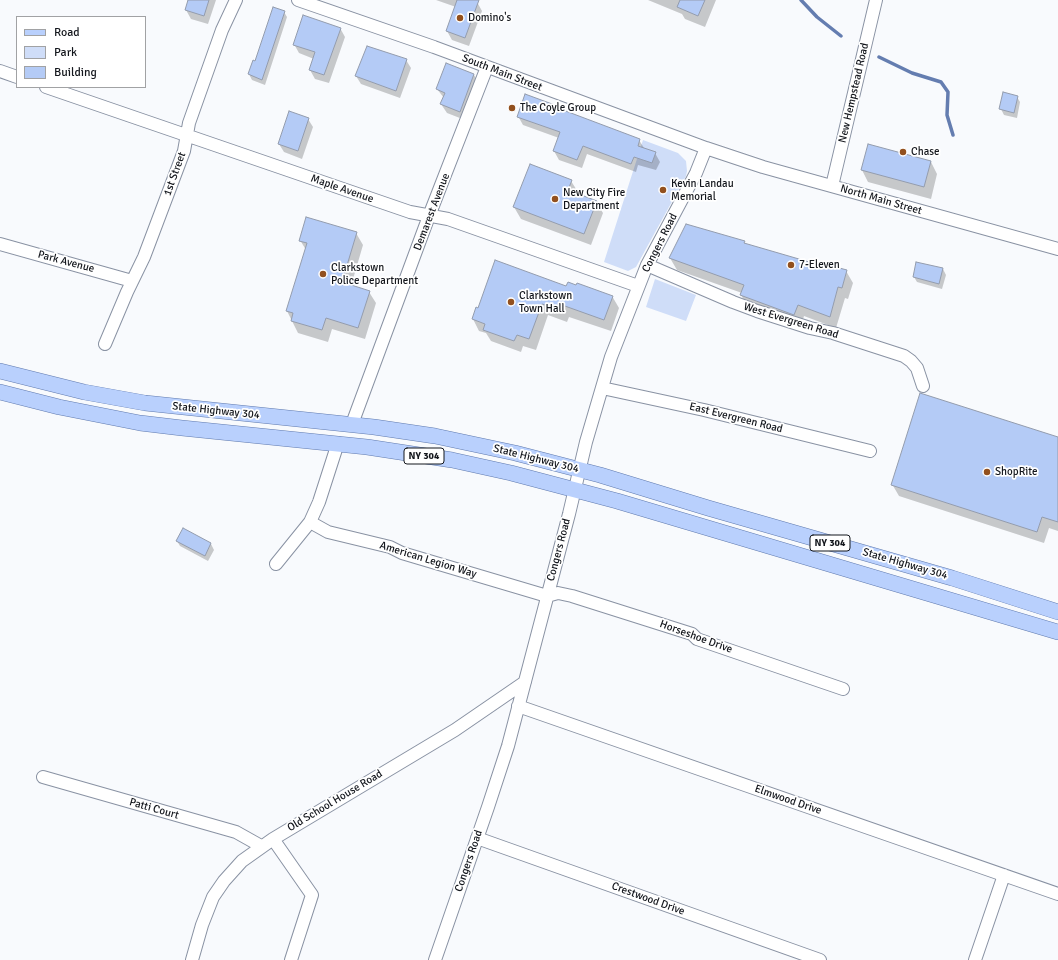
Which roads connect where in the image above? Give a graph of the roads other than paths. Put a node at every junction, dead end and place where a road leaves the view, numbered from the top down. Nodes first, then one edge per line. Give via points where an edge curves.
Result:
1 (236, 0) edge
2 (298, 0) edge
3 (876, 0) edge
4 (487, 67) junction
5 (0, 71) edge
6 (16, 77) edge
7 (49, 88) edge
8 (187, 136) junction
9 (706, 148) junction
10 (832, 186) junction
11 (429, 216) junction
12 (0, 244) edge
13 (1058, 249) edge
14 (647, 265) junction
15 (132, 281) junction
16 (638, 286) junction
17 (105, 344) dead end
18 (0, 371) edge
19 (923, 386) dead end
20 (602, 388) junction
21 (0, 392) edge
22 (352, 424) junction
23 (338, 443) junction
24 (870, 451) dead end
25 (580, 469) junction
26 (575, 489) junction
27 (310, 522) junction
28 (276, 564) dead end
29 (547, 596) junction
30 (1058, 612) edge
31 (1058, 632) edge
32 (525, 682) junction
33 (843, 689) dead end
34 (518, 706) junction
35 (43, 777) dead end
36 (477, 838) junction
37 (273, 839) junction
38 (261, 846) junction
39 (1004, 875) junction
40 (1058, 894) edge
41 (192, 960) edge
42 (291, 960) edge
43 (435, 960) edge
44 (820, 960) edge
45 (975, 960) edge

1 - 8 street, 1st Street via 222,30 189,123
2 - 4 street, South Main Street
3 - 10 street, New Hempstead Road
4 - 9 street, South Main Street
4 - 11 street, Demarest Avenue
5 - 6 street
7 - 8 street, Maple Avenue
8 - 11 street, Maple Avenue via 410,212
8 - 15 street, 1st Street via 184,151 147,250
9 - 10 street, North Main Street
9 - 14 street, Congers Road
10 - 13 street, North Main Street
11 - 16 street, Maple Avenue via 448,219
11 - 22 street, Demarest Avenue
12 - 15 street, Park Avenue
14 - 16 street, Congers Road
14 - 19 street, West Evergreen Road via 733,302 904,356 917,368
15 - 17 street, 1st Street
16 - 20 street, Congers Road
18 - 22 main road, State Highway 304 / NY 304 via 84,392 145,402
20 - 24 street, East Evergreen Road
20 - 25 street, Congers Road
21 - 23 main road, State Highway 304 / NY 304 via 60,408 140,423
22 - 25 main road, State Highway 304 / NY 304 via 462,441
23 - 26 main road, State Highway 304 / NY 304 via 472,464
23 - 27 street
25 - 26 street, Congers Road
25 - 30 main road, State Highway 304 / NY 304 via 952,578
26 - 29 street, Congers Road
26 - 31 main road, State Highway 304 / NY 304
27 - 28 street
27 - 29 street, American Legion Way via 328,532 390,548
29 - 32 street, Congers Road
29 - 33 street, Horseshoe Drive via 558,593 572,596 692,634 697,639
32 - 34 street, Congers Road
32 - 37 street, Old School House Road via 455,730
34 - 36 street, Congers Road via 501,768
34 - 39 street, Elmwood Drive
35 - 38 street, Patti Court via 236,832
36 - 43 street, Congers Road
36 - 44 street, Crestwood Drive
37 - 38 street, Old School House Road
37 - 42 street via 312,895
38 - 41 street, Old School House Road via 242,861 213,898
39 - 40 street, Elmwood Drive
39 - 45 street

